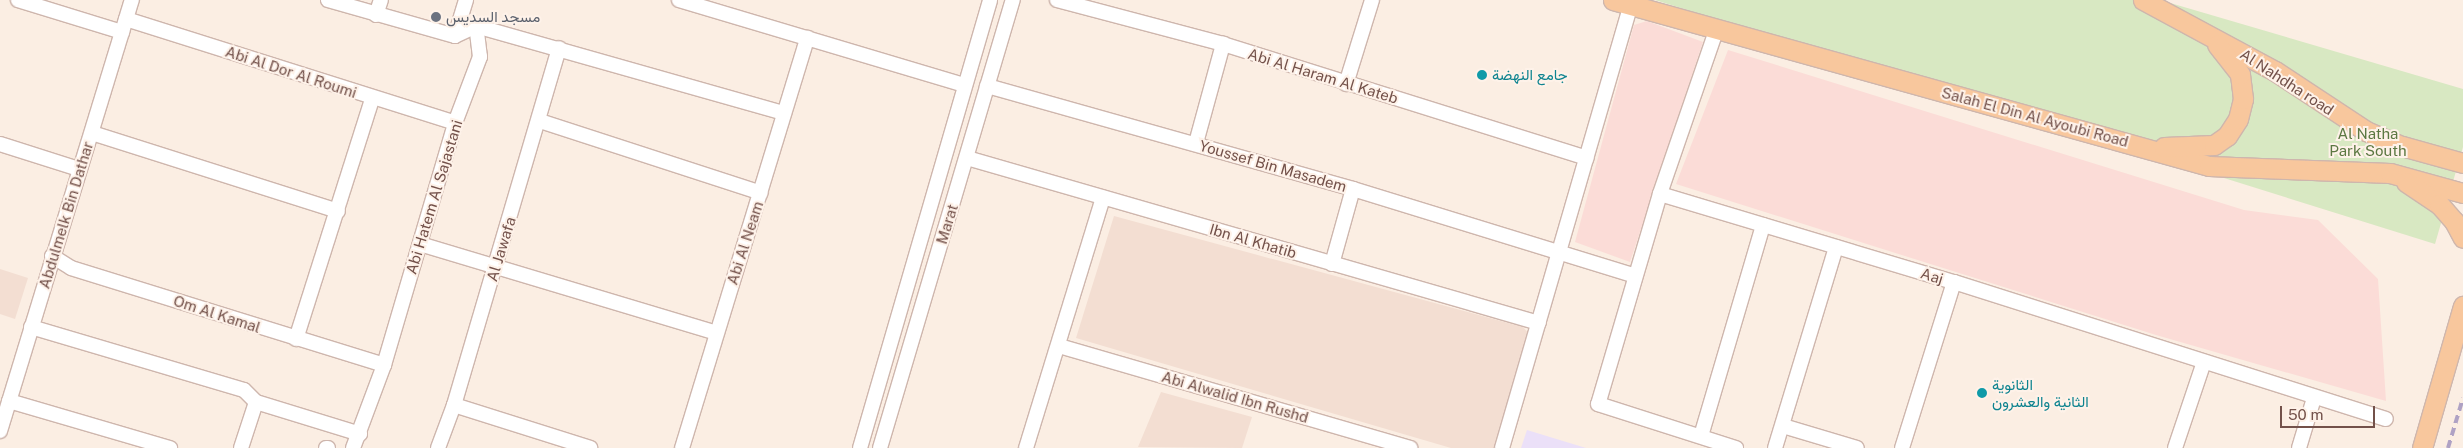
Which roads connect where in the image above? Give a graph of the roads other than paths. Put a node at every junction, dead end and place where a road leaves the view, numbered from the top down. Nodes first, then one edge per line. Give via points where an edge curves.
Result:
1 (18, 0) edge
2 (132, 0) edge
3 (328, 0) edge
4 (381, 0) edge
5 (466, 0) edge
6 (679, 0) edge
7 (990, 0) edge
8 (1013, 0) edge
9 (1057, 0) edge
10 (1372, 0) edge
11 (1613, 0) edge
12 (2143, 0) edge
13 (1631, 6) junction
14 (376, 15) junction
15 (124, 25) junction
16 (476, 26) junction
17 (1716, 31) junction
18 (2205, 31) junction
19 (455, 36) junction
20 (807, 38) junction
21 (1223, 44) junction
22 (559, 48) junction
23 (1346, 84) junction
24 (964, 85) junction
25 (987, 86) junction
26 (372, 99) junction
27 (784, 113) junction
28 (540, 121) junction
29 (455, 123) junction
30 (92, 133) junction
31 (1196, 143) junction
32 (0, 144) edge
33 (2145, 146) junction
34 (2463, 148) edge
35 (2420, 151) junction
36 (967, 158) junction
37 (1588, 158) junction
38 (2463, 163) edge
39 (79, 169) junction
40 (2390, 173) junction
41 (1353, 189) junction
42 (762, 193) junction
43 (2463, 193) edge
44 (1660, 194) junction
45 (1103, 198) junction
46 (338, 211) junction
47 (1763, 225) junction
48 (2463, 238) edge
49 (420, 244) junction
50 (1836, 247) junction
51 (1558, 251) junction
52 (52, 256) junction
53 (1332, 264) junction
54 (495, 265) junction
55 (1635, 276) junction
56 (1954, 282) junction
57 (2463, 306) edge
58 (1539, 323) junction
59 (32, 327) junction
60 (716, 333) junction
61 (296, 339) junction
62 (1059, 346) junction
63 (2204, 362) junction
64 (384, 365) junction
65 (2314, 398) junction
66 (9, 401) junction
67 (256, 402) junction
68 (454, 405) junction
69 (2386, 419) dead end
70 (1783, 426) junction
71 (0, 431) edge
72 (360, 434) junction
73 (1701, 436) junction
74 (170, 448) edge
75 (242, 448) edge
76 (353, 448) edge
77 (438, 448) edge
78 (590, 448) edge
79 (682, 448) edge
80 (860, 448) edge
81 (880, 448) edge
82 (1026, 448) edge
83 (1412, 448) edge
84 (1502, 448) edge
85 (1736, 448) edge
86 (1775, 448) edge
87 (1856, 448) edge
88 (1902, 448) edge
89 (2176, 448) edge
90 (2299, 448) edge
91 (2422, 448) edge

1 - 15 street, Abi Al Dor Al Roumi
2 - 15 street, Abdulmelk Bin Dathar
3 - 14 street
4 - 14 street
5 - 19 street
6 - 20 street
7 - 24 street, Marat
8 - 25 street, Marat
9 - 21 street, Abi Al Haram Al Kateb
10 - 23 street
11 - 13 main road, Salah El Din Al Ayoubi Road
12 - 18 main road, Al Nahdha road
13 - 17 main road, Salah El Din Al Ayoubi Road
13 - 37 street
14 - 19 street
15 - 26 street, Abi Al Dor Al Roumi
15 - 30 street, Abdulmelk Bin Dathar
16 - 19 street
16 - 22 street
16 - 29 street, Abi Hatem Al Sajastani via 480,57
17 - 33 main road, Salah El Din Al Ayoubi Road
17 - 44 street
18 - 33 main road via 2240,74 2244,91 2238,119 2227,136 2214,145
18 - 35 main road, Al Nahdha road via 2275,71 2366,131
20 - 24 street
20 - 27 street, Abi Al Neam
21 - 23 street, Abi Al Haram Al Kateb
21 - 31 street
22 - 27 street
22 - 28 street, Al Jawafa
23 - 37 street, Abi Al Haram Al Kateb
24 - 80 street, Marat via 945,161
25 - 31 street, Youssef Bin Masadem
25 - 36 street, Marat
26 - 29 street, Abi Al Dor Al Roumi
26 - 46 street
27 - 42 street, Abi Al Neam
28 - 42 street
28 - 54 street, Al Jawafa
29 - 49 street, Abi Hatem Al Sajastani
30 - 39 street, Abdulmelk Bin Dathar
30 - 46 street
31 - 41 street, Youssef Bin Masadem
32 - 39 street
33 - 40 main road, Salah El Din Al Ayoubi Road via 2209,166
34 - 35 main road
35 - 38 main road, Al Nahdha road
36 - 45 street, Ibn Al Khatib
36 - 81 street, Marat
37 - 51 street
39 - 52 street, Abdulmelk Bin Dathar
40 - 43 main road, Salah El Din Al Ayoubi Road
40 - 48 main road via 2440,204
41 - 51 street, Youssef Bin Masadem
41 - 53 street
42 - 60 street, Abi Al Neam
44 - 47 street, Aaj
44 - 55 street
45 - 53 street, Ibn Al Khatib
45 - 62 street
46 - 61 street
47 - 50 street, Aaj
47 - 73 street
49 - 54 street
49 - 64 street, Abi Hatem Al Sajastani
50 - 56 street, Aaj
50 - 70 street
51 - 55 street, Youssef Bin Masadem
51 - 58 street
52 - 59 street, Abdulmelk Bin Dathar
52 - 61 street, Om Al Kamal via 71,268
53 - 58 street, Ibn Al Khatib
54 - 60 street
54 - 68 street, Al Jawafa
55 - 73 street via 1598,404
56 - 63 street, Aaj
56 - 88 street
57 - 91 main road
58 - 84 street
59 - 66 street, Abdulmelk Bin Dathar
59 - 67 street via 244,390
60 - 79 street, Abi Al Neam
61 - 64 street, Om Al Kamal
62 - 82 street
62 - 83 street, Abi Alwalid Ibn Rushd
63 - 65 street, Aaj
63 - 89 street
64 - 72 street, Abi Hatem Al Sajastani
65 - 69 street, Aaj
65 - 90 street
66 - 71 street, Abdulmelk Bin Dathar
66 - 74 street
67 - 72 street
67 - 75 street
68 - 77 street, Al Jawafa
68 - 78 street
70 - 86 street
70 - 87 street
72 - 76 street, Abi Hatem Al Sajastani
73 - 85 street

